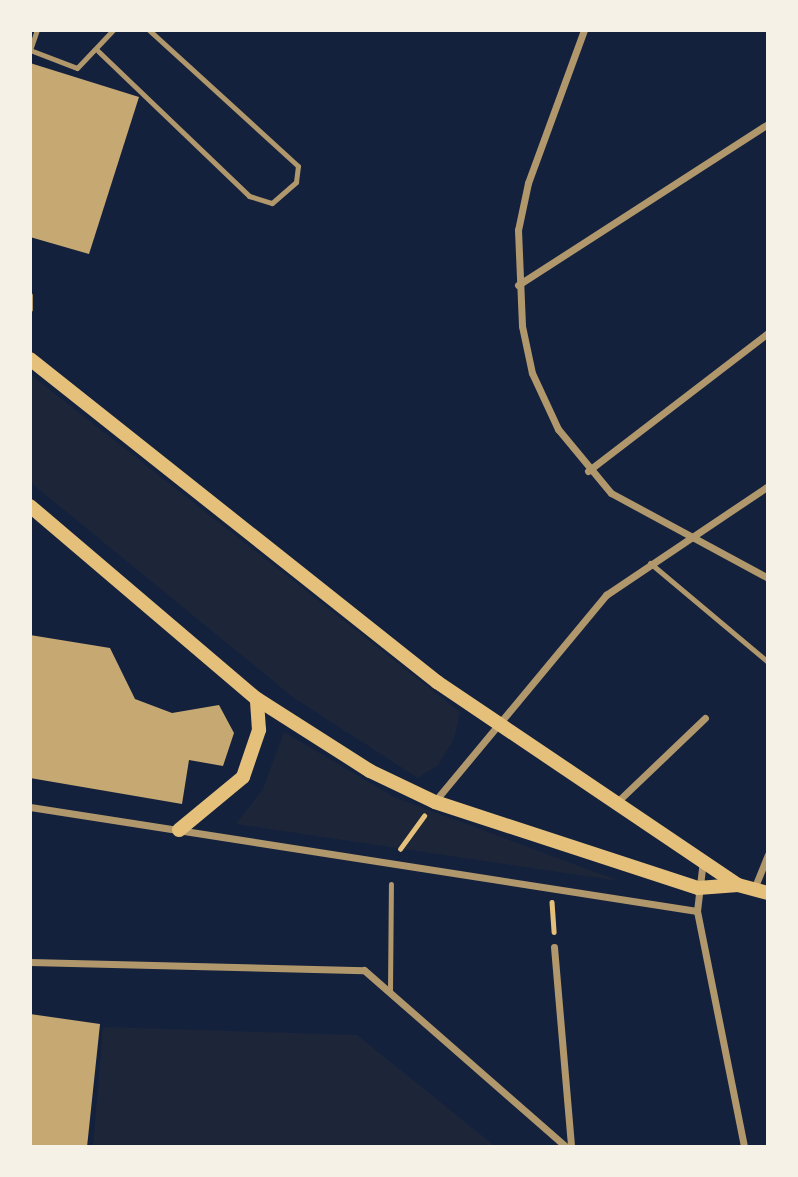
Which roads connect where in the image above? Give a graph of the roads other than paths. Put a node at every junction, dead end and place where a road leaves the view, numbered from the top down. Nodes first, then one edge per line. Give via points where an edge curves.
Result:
1 (37, 30) edge
2 (113, 30) edge
3 (149, 30) edge
4 (584, 30) edge
5 (30, 50) edge
6 (98, 51) junction
7 (768, 124) edge
8 (518, 285) junction
9 (30, 295) edge
10 (30, 309) edge
11 (768, 333) edge
12 (30, 359) edge
13 (588, 471) junction
14 (768, 486) edge
15 (30, 506) edge
16 (694, 533) junction
17 (649, 562) junction
18 (768, 578) edge
19 (768, 662) edge
20 (257, 699) junction
21 (705, 718) dead end
22 (497, 723) junction
23 (435, 802) junction
24 (616, 803) junction
25 (30, 807) edge
26 (179, 830) junction
27 (768, 855) edge
28 (703, 860) junction
29 (391, 884) dead end
30 (738, 885) junction
31 (698, 888) junction
32 (761, 891) edge
33 (697, 911) junction
34 (554, 947) dead end
35 (30, 962) edge
36 (390, 992) junction
37 (569, 1147) edge
38 (744, 1147) edge

1 - 5 lane
2 - 6 lane
3 - 6 lane via 298,166 296,182 272,203 249,196
4 - 8 street via 528,183 518,230
5 - 6 lane via 78,68
7 - 8 street
8 - 13 street via 532,373 558,429
9 - 10 lane
11 - 13 street
12 - 22 main road
13 - 16 street via 643,512
14 - 16 street
15 - 20 main road
16 - 17 street
16 - 18 street
17 - 19 lane
17 - 22 street via 606,595
20 - 23 main road via 370,771
20 - 26 main road via 259,730 243,777
21 - 24 street
22 - 23 street
22 - 24 main road
23 - 31 main road
24 - 28 main road
25 - 26 street
26 - 33 street
27 - 32 street
28 - 30 main road
28 - 31 street
29 - 36 lane
30 - 31 main road
30 - 32 main road
31 - 33 street
33 - 38 street
34 - 37 street
35 - 36 street via 364,970
36 - 37 street

